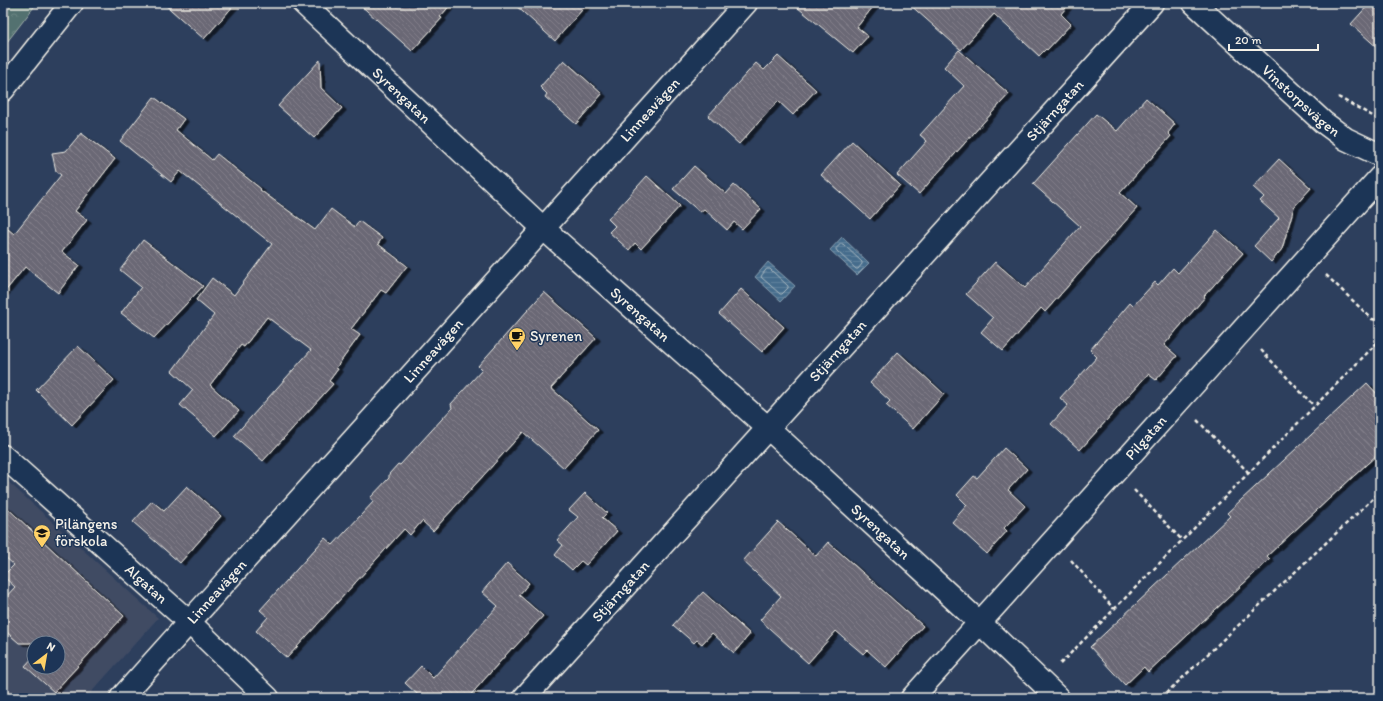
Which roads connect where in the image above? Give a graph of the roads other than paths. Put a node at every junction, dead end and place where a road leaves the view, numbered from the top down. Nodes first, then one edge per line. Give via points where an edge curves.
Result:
1 (72, 3) edge
2 (303, 3) edge
3 (1152, 3) edge
4 (1194, 3) edge
5 (744, 4) edge
6 (3, 90) edge
7 (1380, 155) edge
8 (1380, 177) edge
9 (544, 229) junction
10 (768, 428) junction
11 (3, 456) edge
12 (189, 622) junction
13 (980, 623) junction
14 (121, 698) edge
15 (268, 698) edge
16 (524, 698) edge
17 (912, 698) edge
18 (1058, 698) edge

1 - 6 street
2 - 9 street, Syrengatan
3 - 10 street, Stjärngatan
4 - 7 street, Vinstorpsvägen via 1323,122 1346,139
5 - 9 street, Linneavägen
8 - 13 street, Pilgatan
9 - 10 street, Syrengatan
9 - 12 street, Linneavägen
10 - 13 street, Syrengatan
10 - 16 street, Stjärngatan
11 - 12 street, Algatan
12 - 14 street, Linneavägen
12 - 15 street, Algatan
13 - 17 street, Pilgatan
13 - 18 street, Syrengatan

